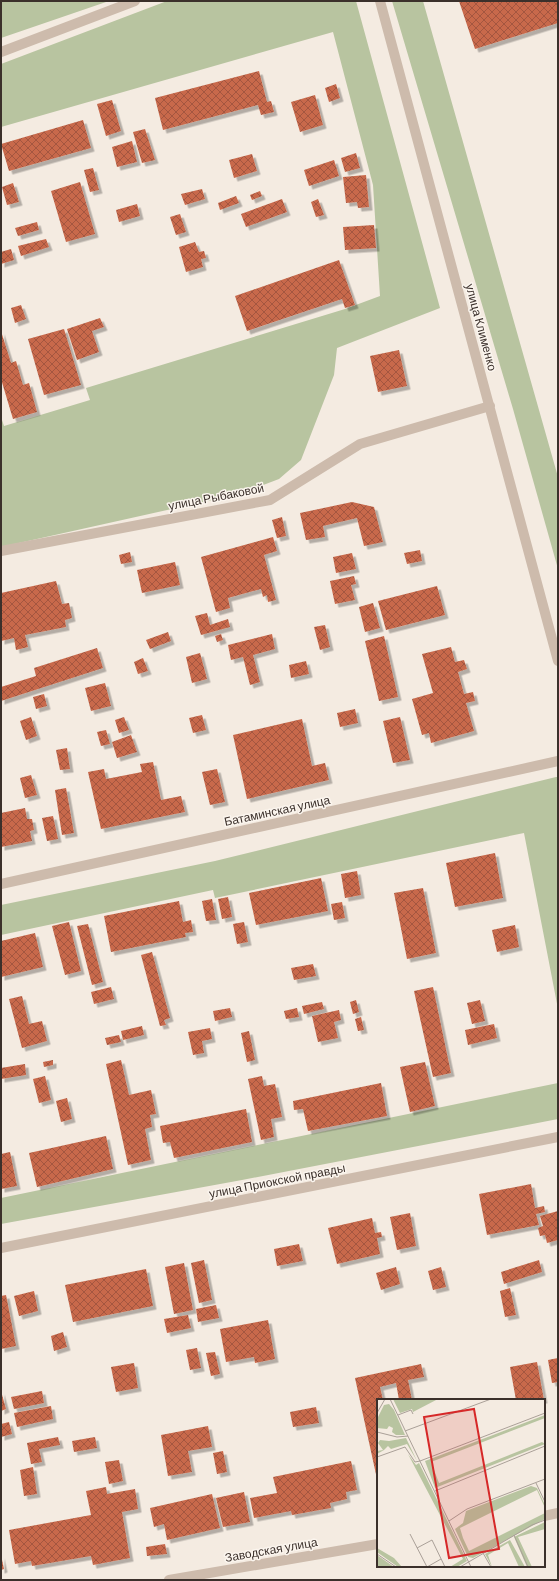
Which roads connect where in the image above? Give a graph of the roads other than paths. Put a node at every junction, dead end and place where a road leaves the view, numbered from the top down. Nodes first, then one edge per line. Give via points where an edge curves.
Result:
1 (135, 1) edge
2 (380, 1) edge
3 (1, 52) edge
4 (490, 406) junction
5 (1, 551) edge
6 (558, 661) edge
7 (558, 761) edge
8 (1, 884) edge
9 (558, 1138) edge
10 (1, 1248) edge
11 (558, 1513) edge
12 (545, 1516) edge
13 (377, 1544) edge
14 (169, 1580) edge

1 - 3 street
2 - 4 street, улица Клименко
4 - 5 street, улица Рыбаковой via 360,444 270,500
4 - 6 street, улица Клименко
7 - 8 street, Батаминская улица
9 - 10 street, улица Приокской правды
11 - 12 street
13 - 14 street, Заводская улица

